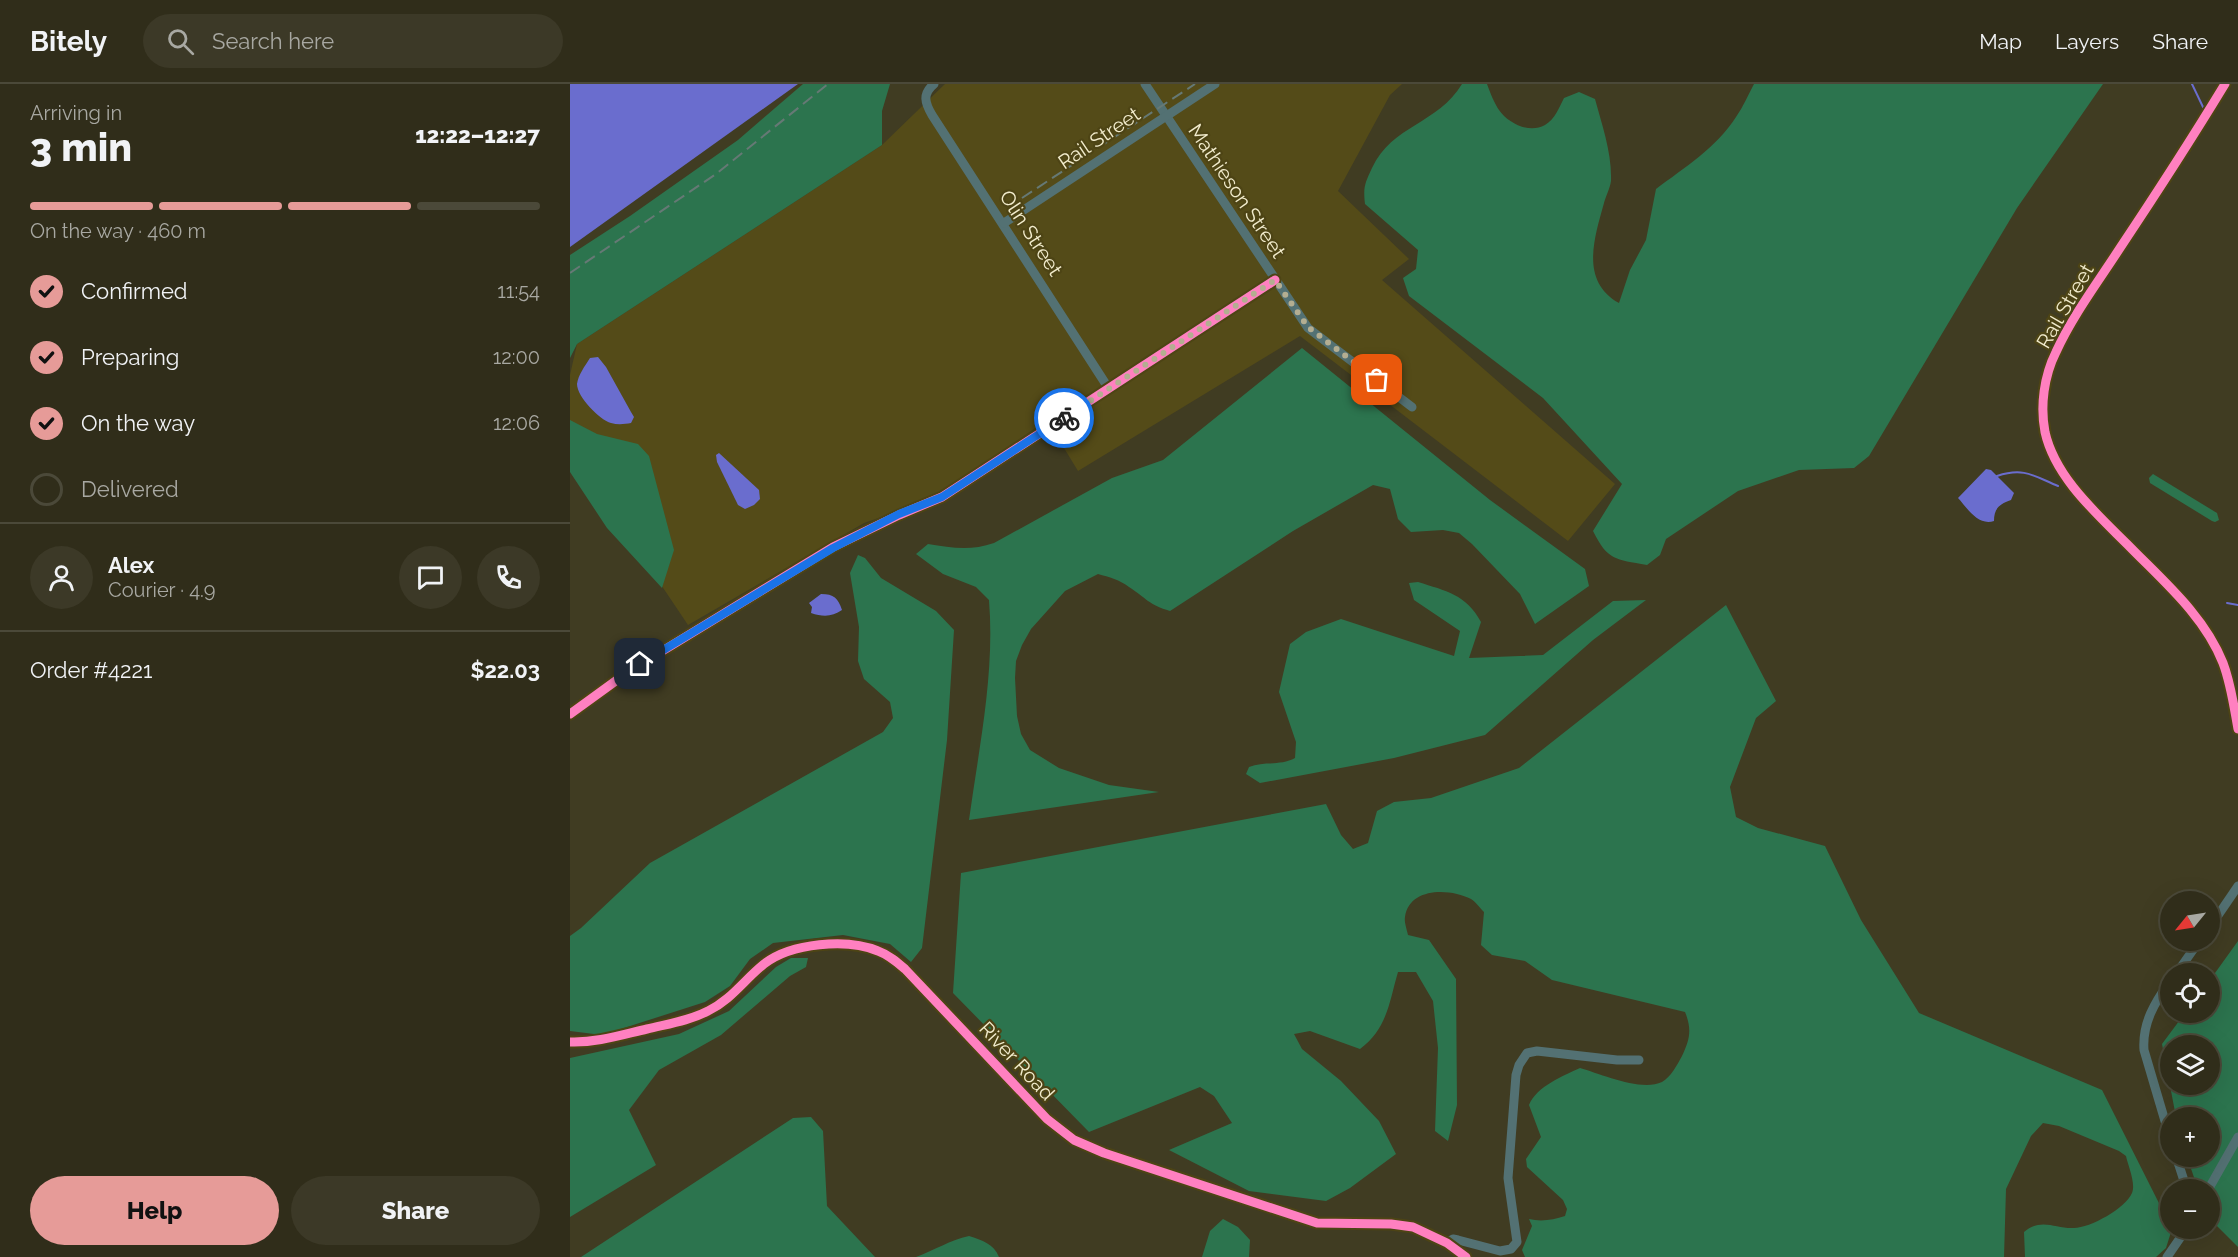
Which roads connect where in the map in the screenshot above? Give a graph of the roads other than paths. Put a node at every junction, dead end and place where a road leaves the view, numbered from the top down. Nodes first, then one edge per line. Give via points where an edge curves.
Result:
1 (934, 84) edge
2 (1145, 84) edge
3 (1215, 84) edge
4 (2225, 84) edge
5 (1166, 116) junction
6 (1004, 223) junction
7 (1275, 280) junction
8 (1109, 389) junction
9 (1412, 407) dead end
10 (570, 714) edge
11 (2238, 729) edge
12 (2238, 886) edge
13 (2220, 912) edge
14 (2160, 997) edge
15 (570, 1042) edge
16 (1639, 1060) dead end
17 (2161, 1107) edge
18 (2238, 1137) edge
19 (2214, 1179) edge
20 (2179, 1239) edge
21 (1447, 1243) junction
22 (1466, 1257) edge
23 (2167, 1257) edge

1 - 6 street, Olin Street via 925,96 932,115
2 - 5 street, Mathieson Street
3 - 5 street, Rail Street
4 - 11 street, Rail Street via 2072,321 2055,354 2043,407 2051,450 2073,485 2199,620 2229,681
5 - 6 street, Rail Street
5 - 7 street, Mathieson Street
6 - 8 street, Olin Street
7 - 8 street
7 - 9 street, Mathieson Street via 1308,327
8 - 10 street via 942,497 833,548 653,656
12 - 13 street
14 - 17 street via 2143,1037
15 - 21 street, River Road via 601,1040 699,1016 728,999 762,966 784,953 819,946 861,946 886,955 905,969 1047,1119 1074,1140 1311,1221 1402,1224
16 - 21 street via 1527,1053 1516,1075 1509,1151 1509,1191 1518,1242 1511,1249 1500,1251 1453,1239
18 - 19 street
20 - 23 street
21 - 22 street, River Road

